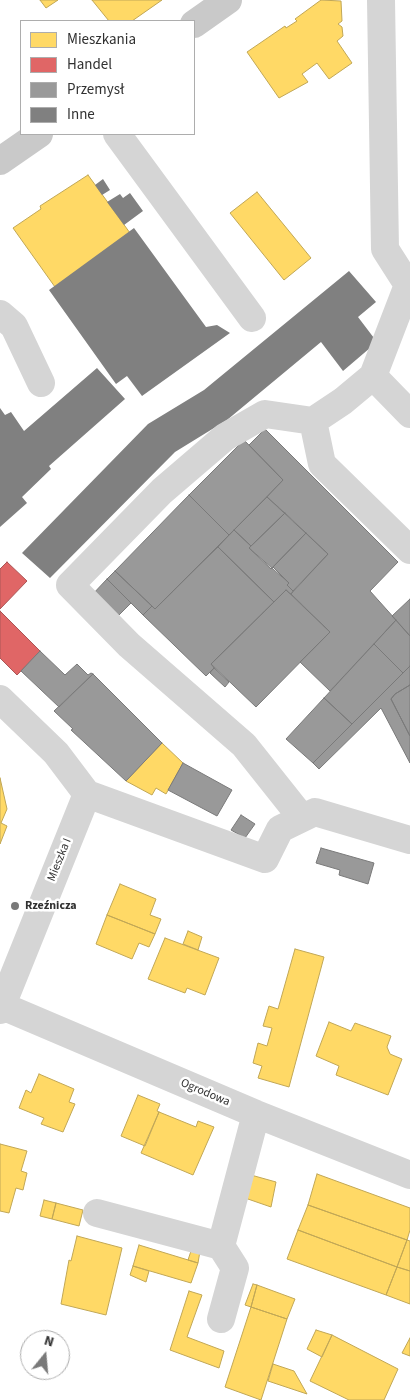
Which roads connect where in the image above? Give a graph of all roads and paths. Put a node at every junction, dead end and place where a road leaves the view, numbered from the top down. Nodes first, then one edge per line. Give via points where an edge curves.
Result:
1 (228, 0) edge
2 (381, 0) edge
3 (195, 23) edge
4 (37, 135) edge
5 (118, 135) edge
6 (0, 161) edge
7 (0, 314) edge
8 (252, 318) dead end
9 (373, 376) junction
10 (41, 383) dead end
11 (410, 414) edge
12 (313, 421) junction
13 (410, 550) edge
14 (0, 699) edge
15 (87, 794) junction
16 (302, 818) junction
17 (410, 840) edge
18 (1, 1008) edge
19 (256, 1114) junction
20 (410, 1175) edge
21 (97, 1213) dead end
22 (221, 1246) junction
23 (221, 1319) dead end

1 - 3 main road
2 - 9 street via 385,249 408,285
4 - 6 main road
5 - 8 street
7 - 10 street via 14,326
9 - 11 street
9 - 12 street
12 - 13 street via 322,464
12 - 16 street via 266,414 225,437 162,491 70,585 129,645 244,745
14 - 15 street via 56,753
15 - 16 street via 265,859 280,829
15 - 18 street, Mieszka I
16 - 17 street via 316,812
18 - 19 street, Ogrodowa
19 - 20 street, Ogrodowa
19 - 22 street
21 - 22 street
22 - 23 street via 235,1268

